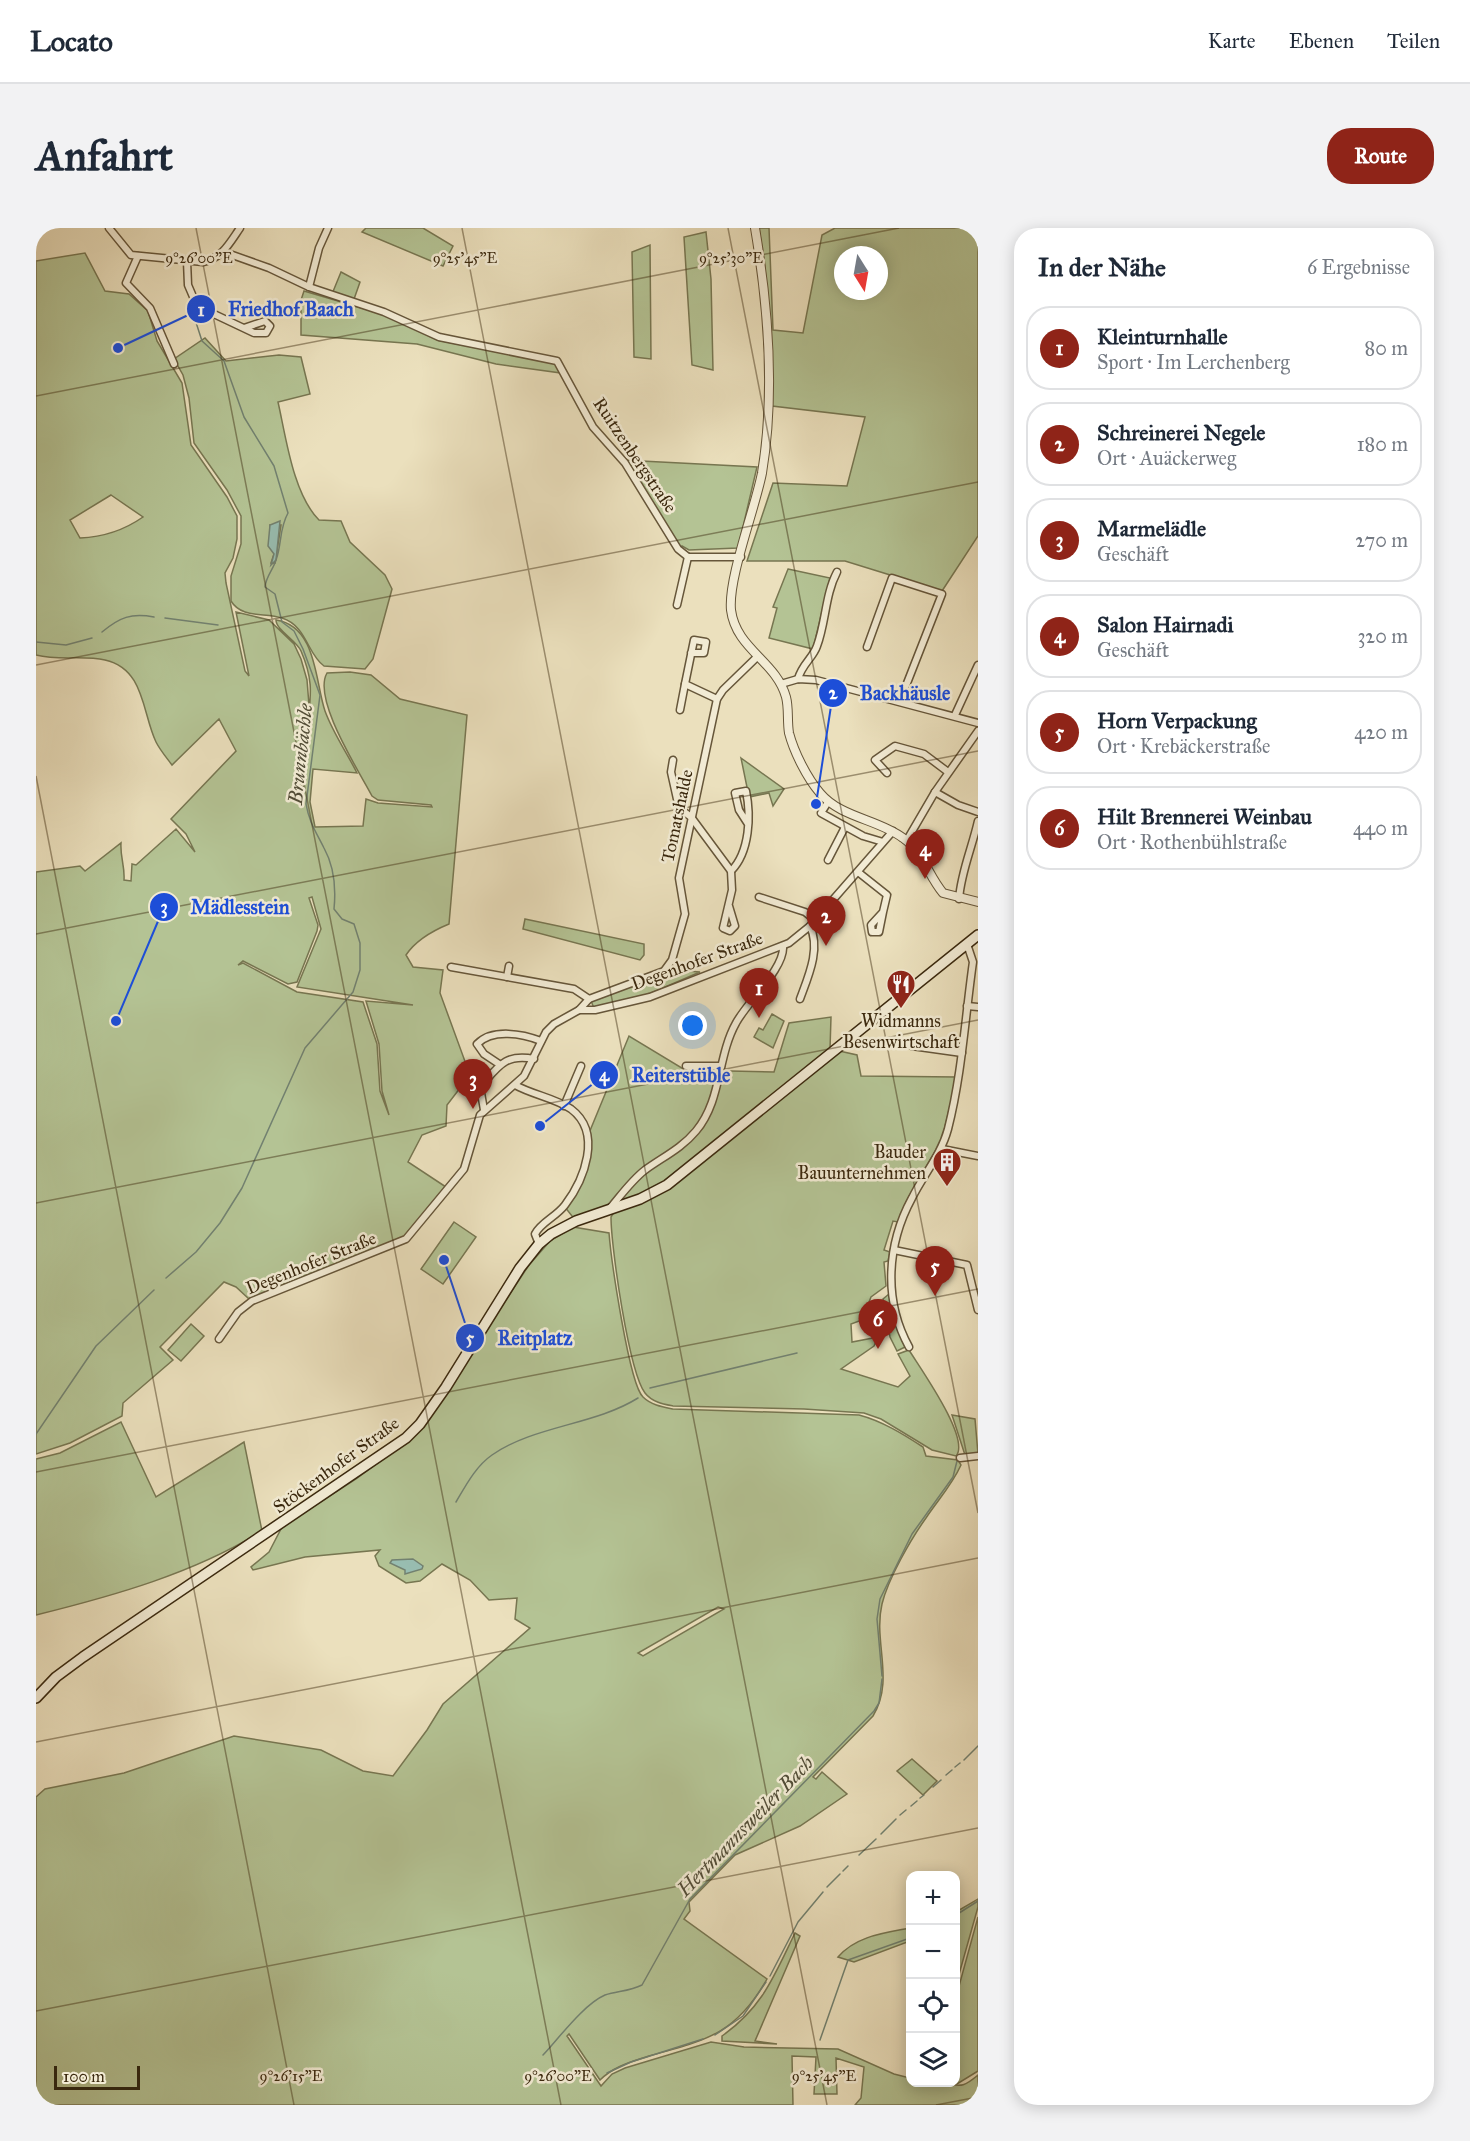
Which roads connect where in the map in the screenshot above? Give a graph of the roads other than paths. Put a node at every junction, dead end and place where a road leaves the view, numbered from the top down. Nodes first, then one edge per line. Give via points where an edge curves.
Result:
1 (109, 228) edge
2 (240, 228) edge
3 (328, 228) edge
4 (755, 228) edge
5 (224, 252) junction
6 (138, 256) junction
7 (187, 261) junction
8 (309, 287) junction
9 (244, 328) dead end
10 (174, 364) dead end
11 (688, 557) junction
12 (741, 557) junction
13 (837, 572) dead end
14 (677, 605) dead end
15 (867, 647) dead end
16 (691, 653) dead end
17 (757, 657) junction
18 (978, 665) edge
19 (798, 679) junction
20 (685, 684) junction
21 (781, 684) junction
22 (717, 699) junction
23 (900, 701) junction
24 (680, 710) dead end
25 (955, 715) junction
26 (978, 723) edge
27 (978, 730) edge
28 (672, 760) dead end
29 (948, 772) junction
30 (887, 773) dead end
31 (935, 792) junction
32 (828, 802) junction
33 (978, 812) edge
34 (691, 817) junction
35 (978, 821) edge
36 (748, 824) junction
37 (845, 827) junction
38 (892, 831) junction
39 (907, 840) junction
40 (883, 842) junction
41 (828, 860) dead end
42 (731, 872) junction
43 (858, 872) junction
44 (759, 897) dead end
45 (959, 899) junction
46 (978, 902) edge
47 (729, 906) dead end
48 (883, 912) dead end
49 (812, 923) junction
50 (978, 935) edge
51 (967, 944) junction
52 (783, 946) junction
53 (509, 966) dead end
54 (451, 967) dead end
55 (507, 977) junction
56 (589, 999) junction
57 (800, 999) dead end
58 (967, 1006) junction
59 (978, 1007) edge
60 (579, 1010) junction
61 (541, 1041) junction
62 (912, 1046) dead end
63 (962, 1053) junction
64 (534, 1059) junction
65 (499, 1064) junction
66 (581, 1066) dead end
67 (686, 1066) dead end
68 (721, 1066) junction
69 (515, 1085) junction
70 (564, 1106) junction
71 (484, 1110) junction
72 (942, 1149) junction
73 (978, 1156) edge
74 (609, 1210) junction
75 (539, 1244) junction
76 (894, 1250) junction
77 (978, 1310) edge
78 (219, 1339) dead end
79 (909, 1347) dead end
80 (978, 1456) edge
81 (960, 1458) dead end
82 (36, 1698) edge

1 - 6 street via 127,252
2 - 5 street
3 - 8 street
4 - 12 street via 765,301 768,408 759,489
5 - 7 street via 214,260
5 - 8 street, Ruitzenbergstraße
6 - 7 street
6 - 10 street via 126,283 150,308
7 - 9 street via 186,276 193,301 204,311
8 - 11 street, Ruitzenbergstraße via 384,312 439,337 557,361 593,427 625,463 678,549
11 - 12 street
11 - 14 street
12 - 17 street via 731,605 733,621 740,638
13 - 19 street via 831,583 817,648 804,663
15 - 23 street via 892,578 942,594
16 - 20 street
17 - 21 street
17 - 22 street, Tomatshalde
18 - 25 street
19 - 21 street
19 - 23 street
20 - 22 street
20 - 24 street
21 - 32 street via 793,743
22 - 34 street, Tomatshalde
23 - 25 street
25 - 26 street
27 - 29 street
28 - 34 street via 679,808
29 - 30 street via 924,754 895,746 875,760
29 - 31 street
31 - 33 street
31 - 39 street
32 - 37 street via 821,813
32 - 38 street
34 - 42 street
34 - 56 street, Tomatshalde via 679,878 685,914 672,960 664,971
35 - 45 street via 961,876
36 - 36 street via 739,810 735,793 746,791
36 - 42 street via 742,855
37 - 40 street
37 - 41 street
38 - 39 street
38 - 40 street, Degenhofer Straße
39 - 45 street via 919,852 943,893
40 - 43 street, Degenhofer Straße
42 - 47 street
43 - 48 street via 887,895
43 - 49 street, Degenhofer Straße
44 - 49 street via 805,912
45 - 46 street
49 - 52 street, Degenhofer Straße
49 - 57 street via 813,959
50 - 51 main road, Stöckenhofer Straße
51 - 58 street via 973,962
51 - 74 main road, Stöckenhofer Straße via 667,1185
52 - 60 street, Degenhofer Straße via 650,997
52 - 68 street via 780,963 734,1025
53 - 55 street
54 - 55 street
55 - 56 street via 574,989
56 - 60 street, Tomatshalde
58 - 59 street
58 - 63 street
60 - 61 street, Degenhofer Straße via 554,1024
61 - 64 street, Degenhofer Straße
61 - 65 street via 523,1034 482,1038 477,1044 481,1051
62 - 63 street
63 - 72 street via 957,1093
64 - 65 street via 517,1057
64 - 69 street, Degenhofer Straße
65 - 71 street via 480,1087
66 - 70 street
67 - 68 street
68 - 74 street via 710,1108 696,1131 628,1185
69 - 70 street
69 - 71 street, Degenhofer Straße
70 - 75 street via 582,1122 587,1158 574,1193 558,1213 537,1229
71 - 78 street, Degenhofer Straße via 464,1168 406,1239 252,1301 238,1312
72 - 73 street
72 - 76 street via 911,1199
74 - 75 main road, Stöckenhofer Straße via 576,1221
75 - 82 main road, Stöckenhofer Straße via 446,1388 406,1438 83,1657
76 - 77 street via 967,1264
76 - 79 street via 890,1270 894,1304
80 - 81 street

